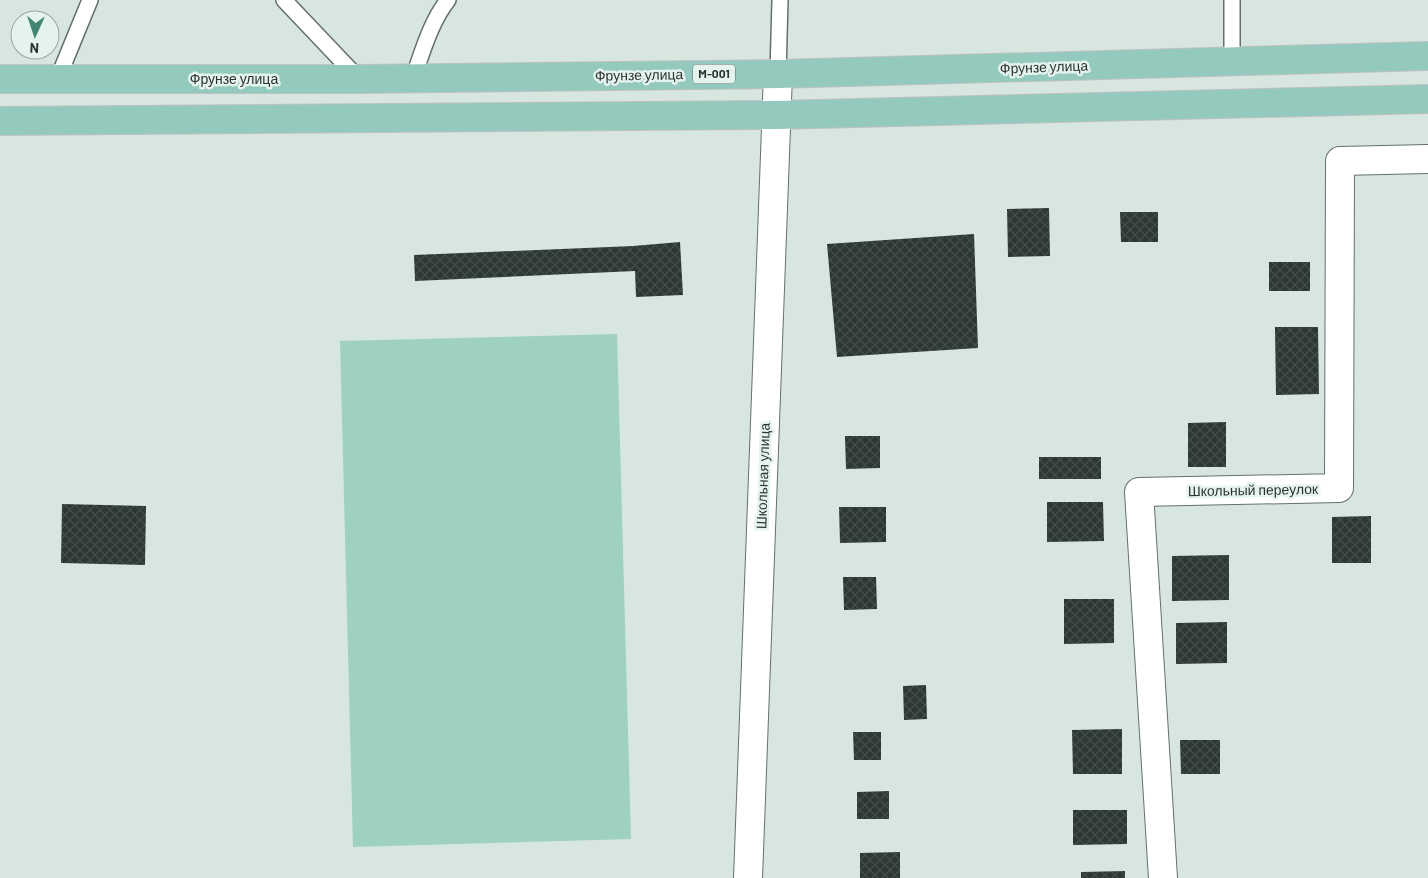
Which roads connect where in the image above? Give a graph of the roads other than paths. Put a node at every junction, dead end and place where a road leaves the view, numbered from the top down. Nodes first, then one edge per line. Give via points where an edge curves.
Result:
1 (90, 0) edge
2 (284, 0) edge
3 (448, 0) edge
4 (780, 0) edge
5 (1232, 0) edge
6 (1428, 56) edge
7 (1232, 62) junction
8 (778, 74) junction
9 (58, 78) junction
10 (413, 78) junction
11 (0, 79) edge
12 (359, 79) junction
13 (1428, 99) edge
14 (776, 115) junction
15 (0, 121) edge
16 (1428, 159) edge
17 (748, 878) edge
18 (1163, 878) edge

1 - 9 lane
2 - 12 lane
3 - 10 lane via 432,25
4 - 8 lane
5 - 7 lane
6 - 7 main road, Фрунзе улица / M-001
7 - 8 main road, Фрунзе улица / M-001
8 - 10 main road, Фрунзе улица / M-001
8 - 14 street, Школьная улица
9 - 11 main road, Фрунзе улица / M-001
9 - 12 main road, Фрунзе улица / M-001
10 - 12 main road, Фрунзе улица / M-001
13 - 14 main road
14 - 15 main road
14 - 17 street, Школьная улица
16 - 18 street, Школьный переулок via 1340,161 1339,488 1139,492

